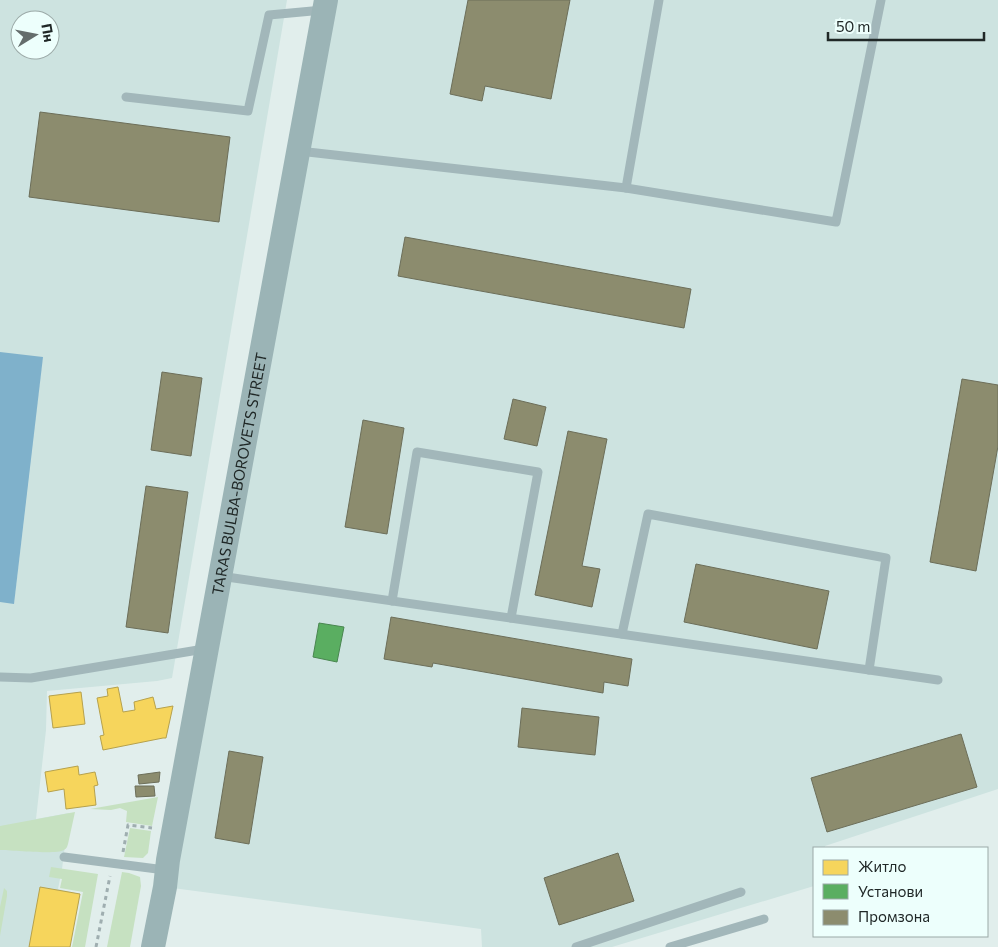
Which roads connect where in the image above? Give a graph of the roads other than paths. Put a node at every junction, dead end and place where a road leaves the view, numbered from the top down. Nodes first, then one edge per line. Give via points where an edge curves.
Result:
1 (659, 0) edge
2 (882, 0) edge
3 (325, 5) edge
4 (126, 97) dead end
5 (298, 151) junction
6 (626, 188) junction
7 (220, 576) junction
8 (392, 601) junction
9 (511, 618) junction
10 (622, 634) junction
11 (207, 648) junction
12 (869, 670) junction
13 (0, 677) edge
14 (938, 680) dead end
15 (64, 857) dead end
16 (167, 870) junction
17 (740, 892) dead end
18 (764, 919) dead end
19 (153, 947) edge
20 (576, 947) edge
21 (670, 947) edge

1 - 6 lane
2 - 6 lane via 836,222
3 - 4 lane via 269,15 248,111
3 - 5 street, TARAS BULBA-BOROVETS STREET
5 - 6 lane
5 - 7 street, TARAS BULBA-BOROVETS STREET
7 - 8 lane
7 - 11 street, TARAS BULBA-BOROVETS STREET
8 - 9 lane
8 - 9 lane via 417,452 538,472
9 - 10 lane
10 - 12 lane
10 - 12 lane via 648,514 886,558
11 - 13 lane via 31,678
11 - 16 street, TARAS BULBA-BOROVETS STREET
12 - 14 lane
15 - 16 lane
16 - 19 street, TARAS BULBA-BOROVETS STREET
17 - 20 lane
18 - 21 lane

